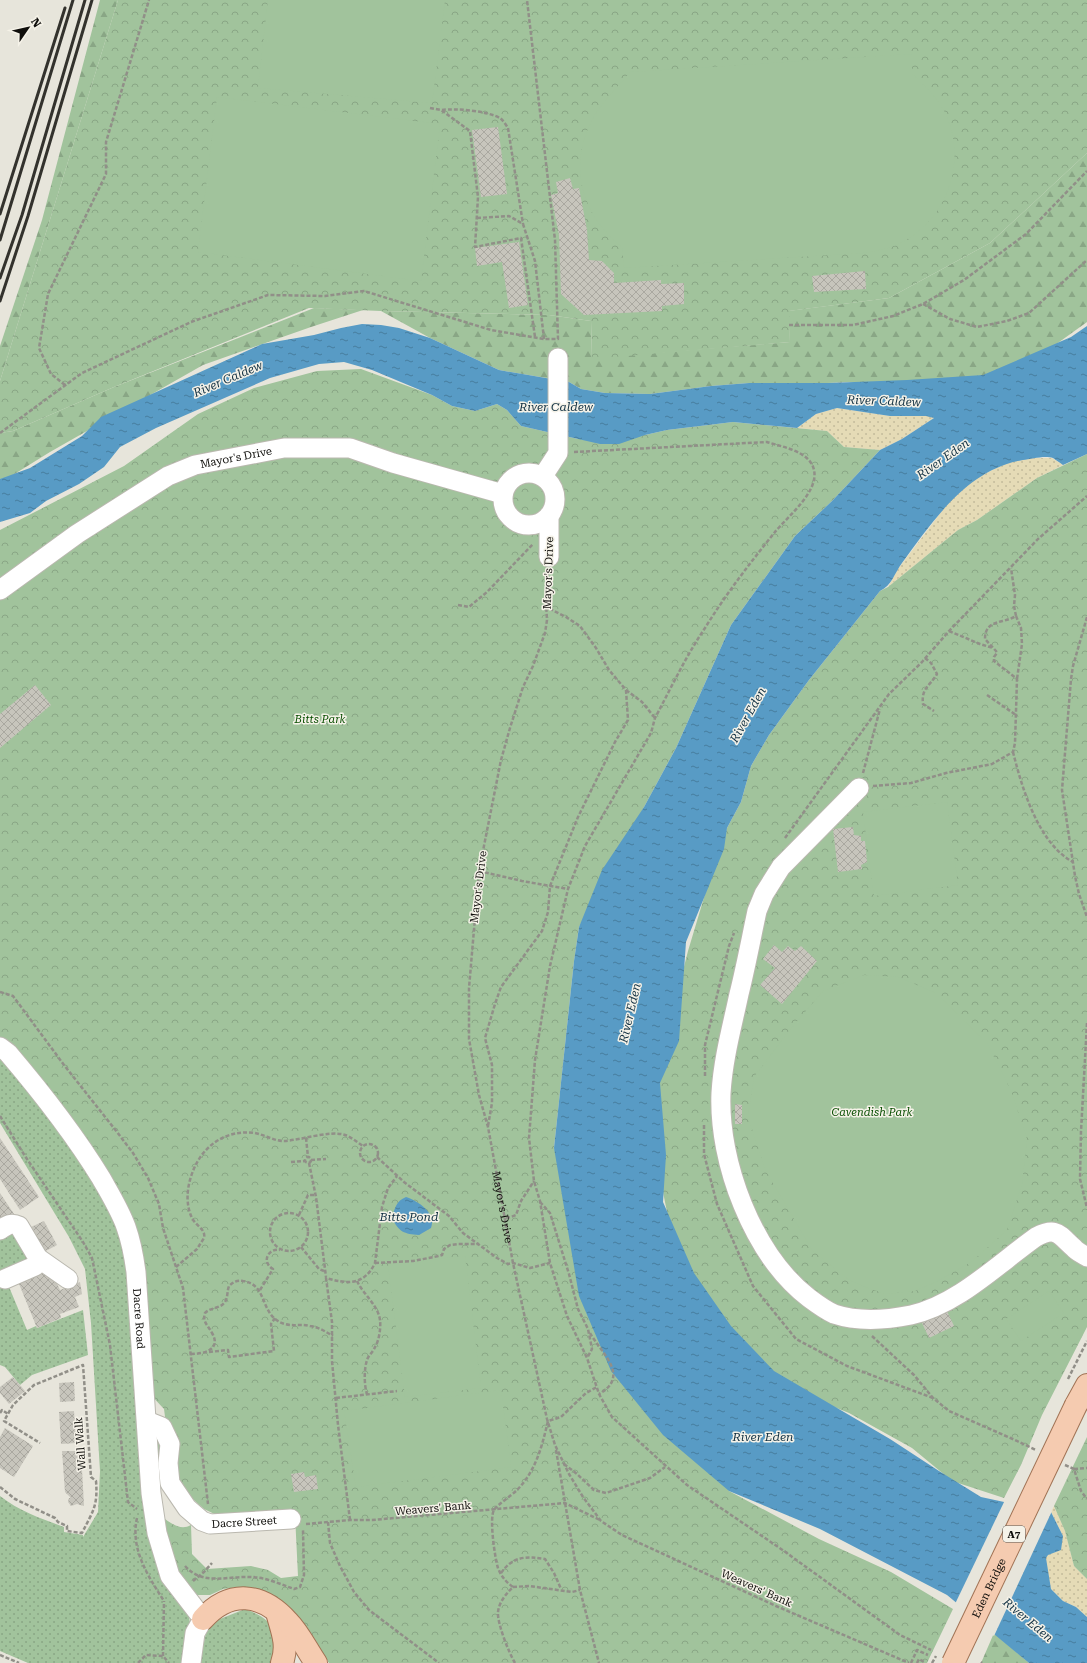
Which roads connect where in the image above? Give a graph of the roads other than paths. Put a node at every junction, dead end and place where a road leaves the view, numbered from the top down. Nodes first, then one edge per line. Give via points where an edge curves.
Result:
1 (558, 358) dead end
2 (543, 476) junction
3 (503, 494) junction
4 (542, 520) junction
5 (549, 557) road end
6 (0, 590) edge
7 (859, 788) road end
8 (0, 1047) edge
9 (0, 1230) edge
10 (1087, 1257) edge
11 (38, 1258) junction
12 (5, 1279) dead end
13 (68, 1279) dead end
14 (1077, 1384) edge
15 (147, 1421) junction
16 (297, 1522) road end
17 (277, 1613) junction
18 (203, 1619) junction
19 (191, 1663) edge
20 (282, 1663) edge
21 (316, 1663) edge
22 (953, 1663) edge

1 - 2 street via 558,446
2 - 3 street via 530,473 518,475 508,483
2 - 4 street, Mayor's Drive via 554,490 555,504
3 - 4 street, Mayor's Drive via 503,502 510,517 521,524
3 - 6 street, Mayor's Drive via 350,448 284,448 195,465 168,476 77,534
4 - 5 street, Mayor's Drive
7 - 10 street via 781,867 757,911 728,1039 721,1093 725,1144 740,1196 754,1229 782,1274 799,1290 834,1314 855,1319 912,1315 948,1301 1045,1232 1059,1233 1075,1250
8 - 15 street, Dacre Road via 8,1053 58,1114 115,1202 126,1226 136,1272
9 - 11 street via 14,1223 19,1226
11 - 12 street via 35,1266
11 - 13 street
14 - 22 main road, Eden Bridge / A7, bridge via 1076,1405
15 - 16 street, Dacre Street via 162,1427 170,1444 170,1483 187,1508 202,1521 210,1524
15 - 18 street, Dacre Road via 151,1493 163,1556 170,1576
17 - 18 main road via 261,1602 240,1598 218,1605
17 - 20 main road via 286,1642
17 - 21 main road via 288,1622
18 - 19 street via 194,1637

